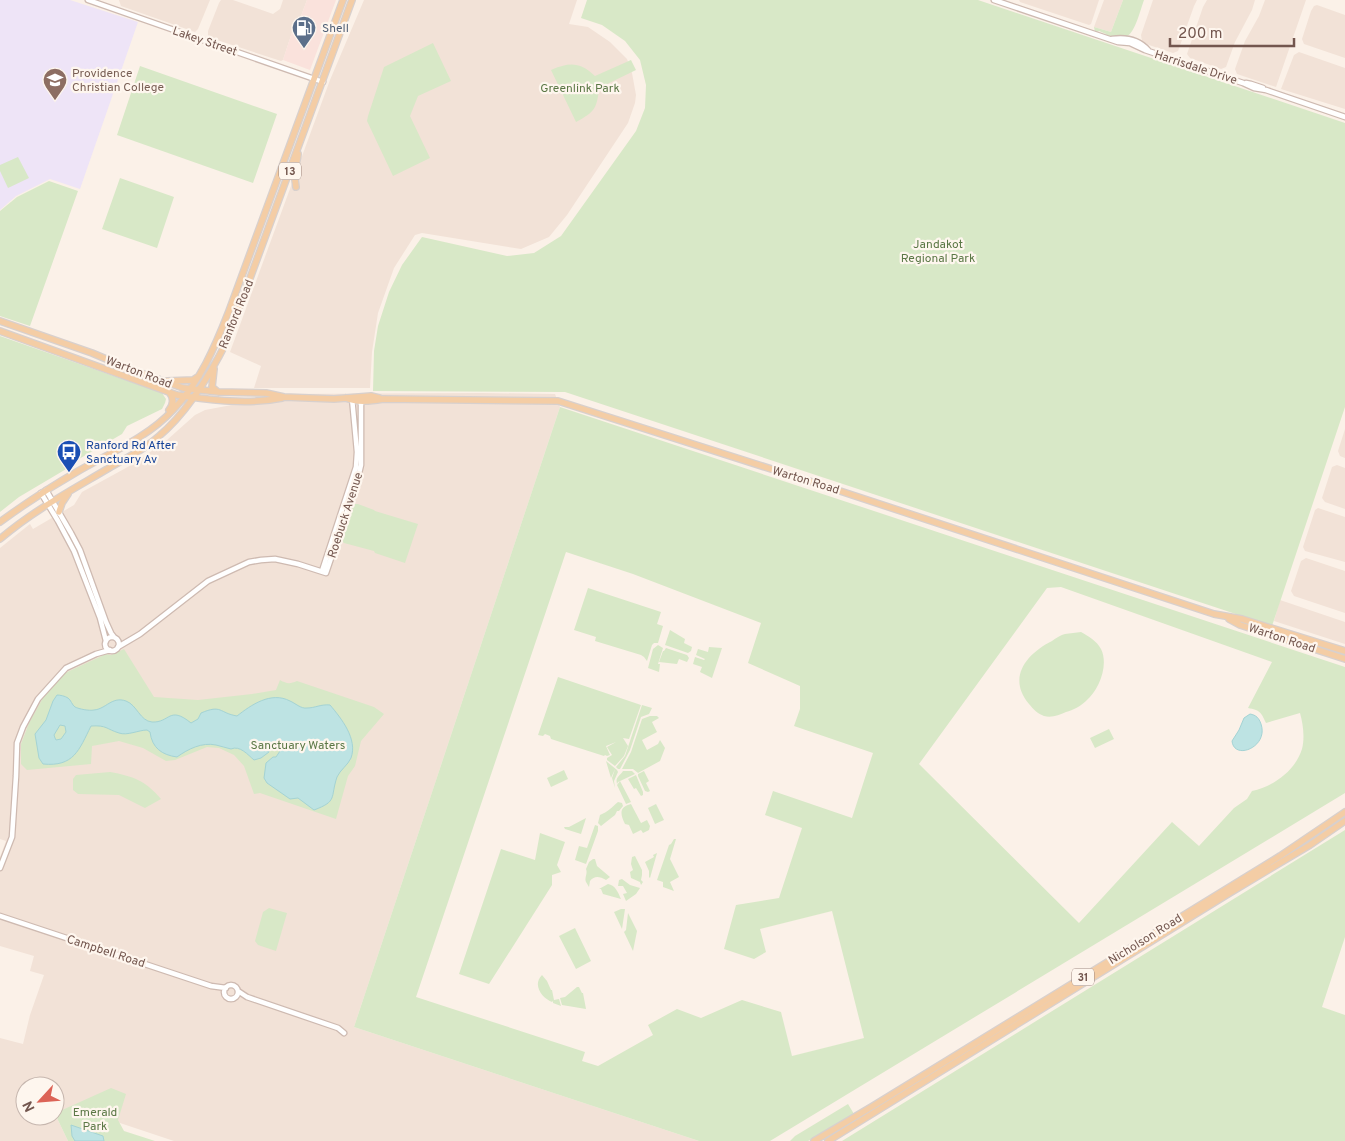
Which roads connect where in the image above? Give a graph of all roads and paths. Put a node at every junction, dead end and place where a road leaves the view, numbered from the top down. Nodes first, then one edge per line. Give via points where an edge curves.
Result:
1 (88, 0) edge
2 (343, 0) edge
3 (352, 0) edge
4 (994, 0) edge
5 (314, 79) junction
6 (323, 82) junction
7 (1344, 116) edge
8 (298, 149) junction
9 (296, 187) dead end
10 (247, 286) junction
11 (229, 311) junction
12 (0, 321) edge
13 (0, 331) edge
14 (33, 333) junction
15 (30, 342) junction
16 (214, 367) junction
17 (200, 376) junction
18 (162, 381) junction
19 (190, 389) junction
20 (199, 390) junction
21 (169, 392) junction
22 (219, 392) junction
23 (185, 396) junction
24 (193, 397) junction
25 (284, 397) junction
26 (350, 399) junction
27 (361, 399) junction
28 (162, 420) junction
29 (357, 427) junction
30 (71, 490) junction
31 (43, 492) junction
32 (50, 502) junction
33 (59, 512) junction
34 (0, 522) edge
35 (74, 537) junction
36 (0, 538) edge
37 (68, 540) junction
38 (85, 572) junction
39 (100, 612) junction
40 (1220, 615) junction
41 (133, 638) junction
42 (116, 639) junction
43 (106, 642) junction
44 (118, 647) junction
45 (110, 650) junction
46 (1345, 651) edge
47 (96, 654) junction
48 (1345, 659) edge
49 (1345, 812) edge
50 (1345, 821) edge
51 (0, 868) edge
52 (0, 916) edge
53 (211, 986) junction
54 (226, 988) junction
55 (238, 991) junction
56 (224, 994) junction
57 (247, 997) junction
58 (236, 998) junction
59 (344, 1033) dead end
60 (814, 1141) edge
61 (828, 1141) edge

1 - 5 street, Lakey Street
2 - 5 main road, Ranford Road / 13
3 - 6 main road, Ranford Road / 13
4 - 7 street, Harrisdale Drive via 1111,39 1131,39 1149,51
5 - 6 street, Lakey Street
5 - 11 main road, Ranford Road / 13
6 - 8 main road, Ranford Road / 13
8 - 9 main road
8 - 10 main road, Ranford Road / 13
10 - 11 main road via 234,310
10 - 16 main road, Ranford Road / 13
11 - 17 main road, Ranford Road / 13
12 - 14 main road, Warton Road
13 - 15 main road, Warton Road
14 - 15 main road
14 - 18 main road, Warton Road
15 - 21 main road, Warton Road
16 - 20 main road, Ranford Road / 13
16 - 22 main road via 212,387
17 - 18 main road via 193,380
17 - 19 main road, Ranford Road / 13
18 - 19 main road, Warton Road
19 - 20 main road, Warton Road
19 - 23 main road, Ranford Road / 13
20 - 22 main road, Warton Road
20 - 24 main road, Ranford Road / 13
21 - 23 main road, Warton Road
21 - 28 main road via 173,404
22 - 25 main road, Warton Road via 266,393
23 - 24 main road, Warton Road
23 - 28 main road, Ranford Road / 13
24 - 25 main road, Warton Road via 266,401
24 - 30 main road, Ranford Road / 13 via 175,421 151,443
25 - 26 main road, Warton Road
26 - 27 main road, Warton Road
26 - 29 street, Roebuck Avenue
27 - 29 street, Roebuck Avenue
27 - 40 main road, Warton Road via 372,396 383,399 558,401
28 - 31 main road, Ranford Road / 13
29 - 41 street, Roebuck Avenue via 359,461 324,572 274,559 249,562 208,581
30 - 32 main road, Ranford Road / 13
30 - 33 main road
31 - 32 street
31 - 34 main road, Ranford Road / 13
32 - 33 street
32 - 36 main road, Ranford Road / 13
32 - 37 street
33 - 35 street
35 - 37 street
35 - 38 street
37 - 38 street
38 - 39 street
39 - 42 street
39 - 43 street
40 - 46 main road, Warton Road
40 - 48 main road, Warton Road
41 - 42 street
41 - 44 street
42 - 43 street via 110,637
42 - 44 street
43 - 45 street
43 - 47 street
44 - 45 street
45 - 47 street
47 - 51 street via 66,668 38,699 22,727 17,743 12,837
49 - 60 main road, Nicholson Road / 31 via 1280,856
50 - 61 main road, Nicholson Road / 31
52 - 53 street, Campbell Road
53 - 54 street, Campbell Road
53 - 56 street, Campbell Road
54 - 55 street, Campbell Road via 233,986
54 - 56 street
55 - 57 street, Campbell Road
55 - 58 street
56 - 58 street, Campbell Road via 230,999
57 - 58 street, Campbell Road
57 - 59 street, Campbell Road via 338,1028

